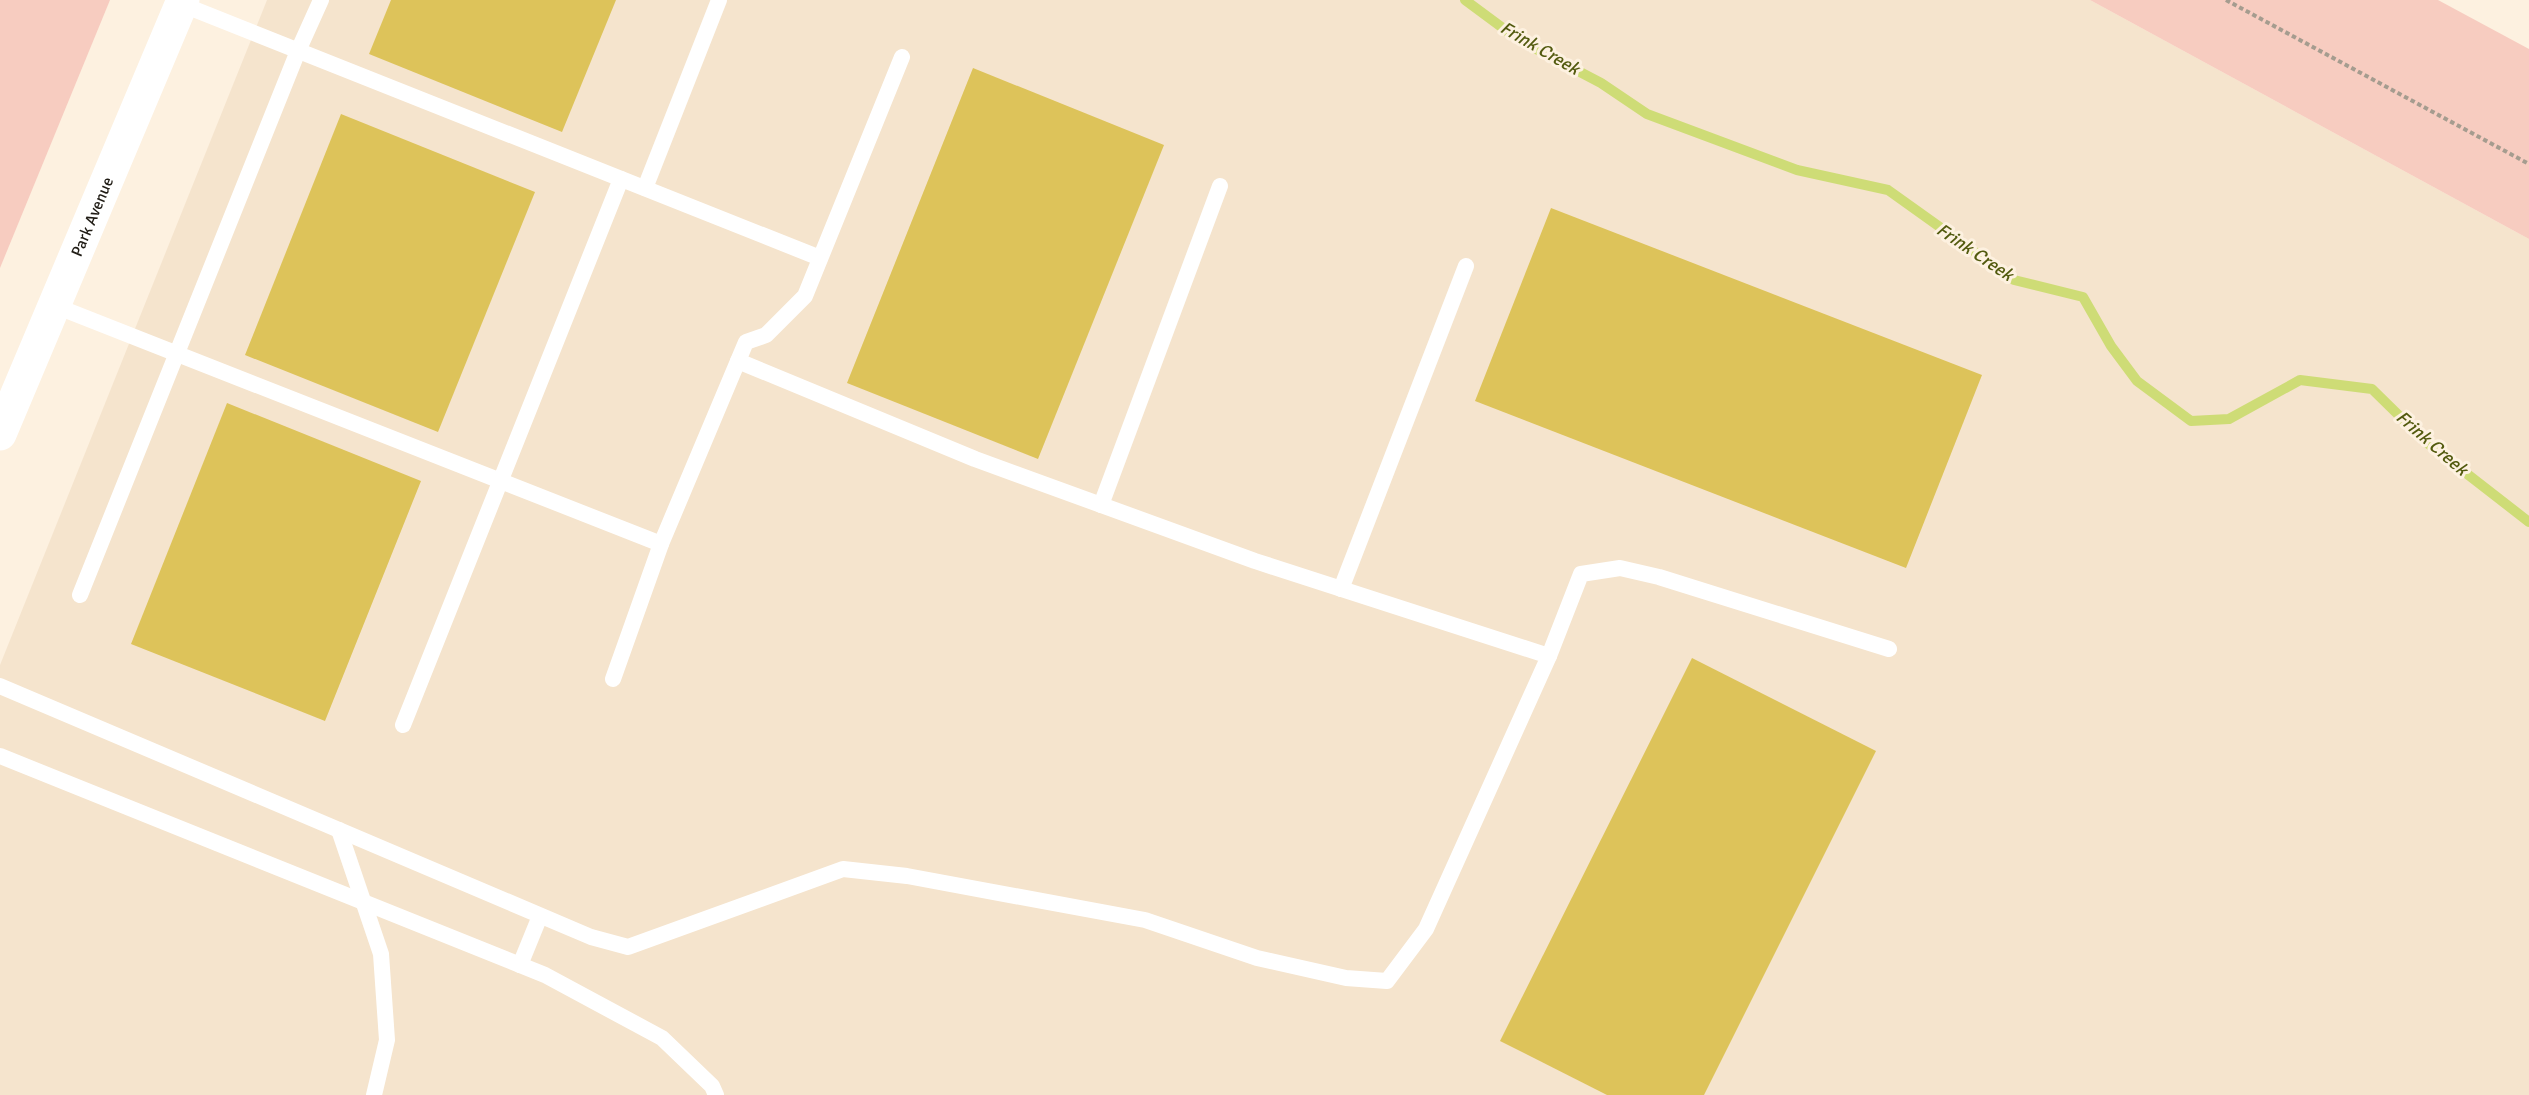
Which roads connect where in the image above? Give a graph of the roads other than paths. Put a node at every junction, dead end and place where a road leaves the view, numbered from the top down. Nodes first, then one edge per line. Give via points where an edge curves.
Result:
1 (321, 0) edge
2 (719, 0) edge
3 (182, 2) edge
4 (298, 51) junction
5 (902, 57) dead end
6 (621, 179) junction
7 (1221, 186) dead end
8 (645, 188) junction
9 (820, 258) junction
10 (1466, 266) dead end
11 (53, 306) junction
12 (178, 354) junction
13 (738, 361) junction
14 (0, 434) edge
15 (500, 480) junction
16 (1101, 505) junction
17 (661, 544) junction
18 (1341, 589) junction
19 (80, 595) dead end
20 (1889, 649) dead end
21 (1549, 656) junction
22 (613, 679) dead end
23 (0, 686) edge
24 (403, 724) dead end
25 (0, 756) edge
26 (339, 830) junction
27 (363, 902) junction
28 (540, 915) junction
29 (520, 965) junction
30 (374, 1095) edge
31 (716, 1095) edge

1 - 4 lane
2 - 8 lane
3 - 4 lane
3 - 11 main road, Park Avenue
4 - 6 lane
4 - 12 lane
5 - 9 lane
6 - 8 lane
6 - 15 lane
7 - 16 lane
8 - 9 lane
9 - 13 lane via 805,296 766,335 746,342
10 - 18 lane
11 - 12 lane
11 - 14 main road, Park Avenue
12 - 15 lane
12 - 19 lane
13 - 16 lane via 975,459
13 - 17 lane
15 - 17 lane
15 - 24 lane
16 - 18 lane
17 - 22 lane
18 - 21 lane
20 - 21 lane via 1620,568 1581,574
21 - 28 lane via 1426,929 1387,981 1346,978 1257,958 1145,920 907,876 843,869 628,947 591,937
23 - 26 lane
25 - 27 lane
26 - 27 lane
26 - 28 lane
27 - 29 lane
27 - 30 lane via 381,954 387,1040
28 - 29 lane
29 - 31 lane via 662,1038

